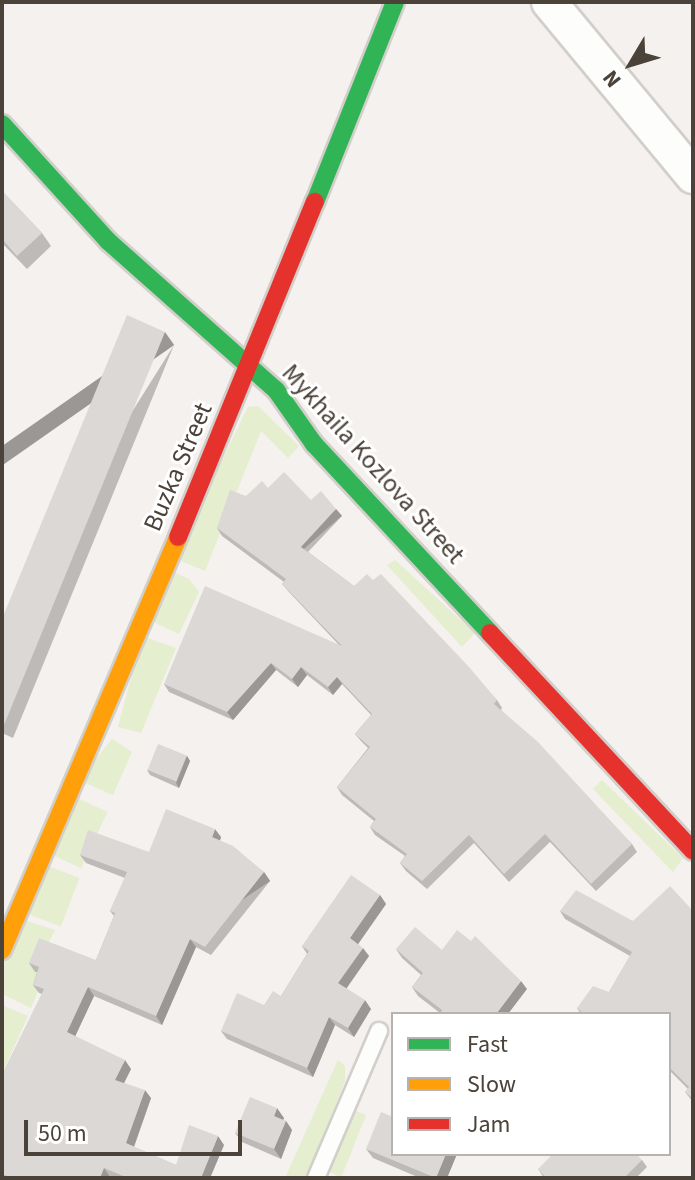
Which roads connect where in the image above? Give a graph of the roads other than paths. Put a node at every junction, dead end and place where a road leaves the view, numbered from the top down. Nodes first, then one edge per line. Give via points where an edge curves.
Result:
1 (395, 2) edge
2 (549, 2) edge
3 (2, 124) edge
4 (693, 176) edge
5 (249, 366) junction
6 (693, 851) edge
7 (2, 950) edge
8 (379, 1031) dead end
9 (316, 1178) edge

1 - 5 street, Buzka Street
2 - 4 street
3 - 5 street, Mykhaila Kozlova Street via 108,241
5 - 6 street, Mykhaila Kozlova Street via 276,390 314,444
5 - 7 street, Buzka Street
8 - 9 lane

